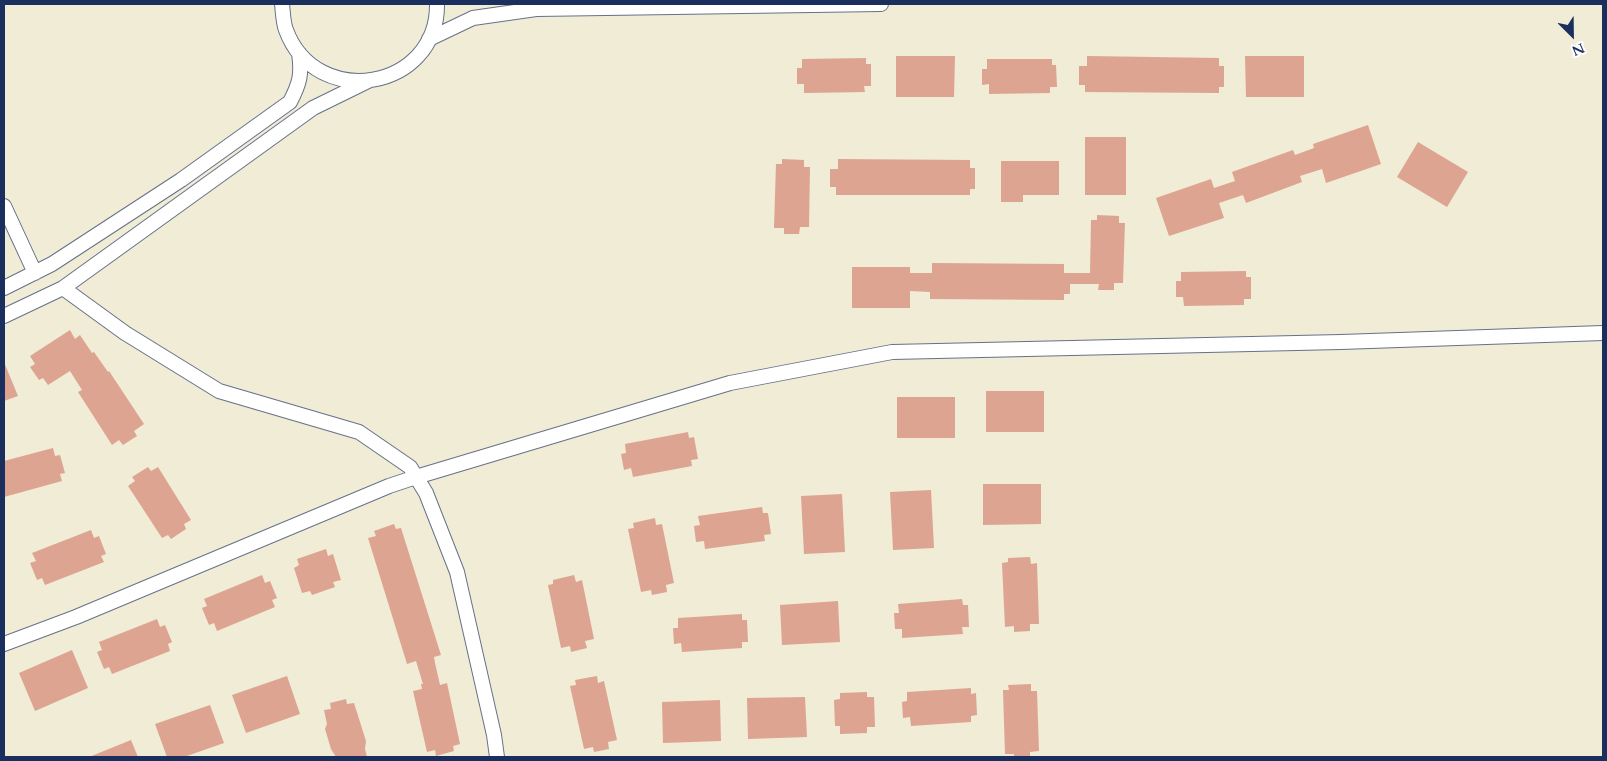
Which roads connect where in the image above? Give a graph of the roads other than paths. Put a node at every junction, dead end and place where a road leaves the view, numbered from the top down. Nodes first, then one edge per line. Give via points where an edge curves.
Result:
1 (282, 4) edge
2 (437, 4) edge
3 (882, 4) edge
4 (429, 39) junction
5 (299, 53) junction
6 (368, 81) junction
7 (4, 206) edge
8 (35, 273) junction
9 (4, 288) edge
10 (63, 288) junction
11 (4, 316) edge
12 (1603, 333) edge
13 (416, 477) junction
14 (4, 644) edge
15 (497, 757) edge

1 - 5 street via 286,30
2 - 4 street via 437,16
3 - 4 street via 536,9 473,18
4 - 6 street via 414,60 394,74
5 - 6 street via 318,70 342,80
5 - 8 street via 299,85 290,102 181,180
6 - 10 street via 313,108
7 - 8 street
8 - 9 street
10 - 11 street
10 - 13 street via 125,333 219,391 359,432 410,467
12 - 13 street via 892,352 730,384
13 - 14 street
13 - 15 street via 426,493 457,572

